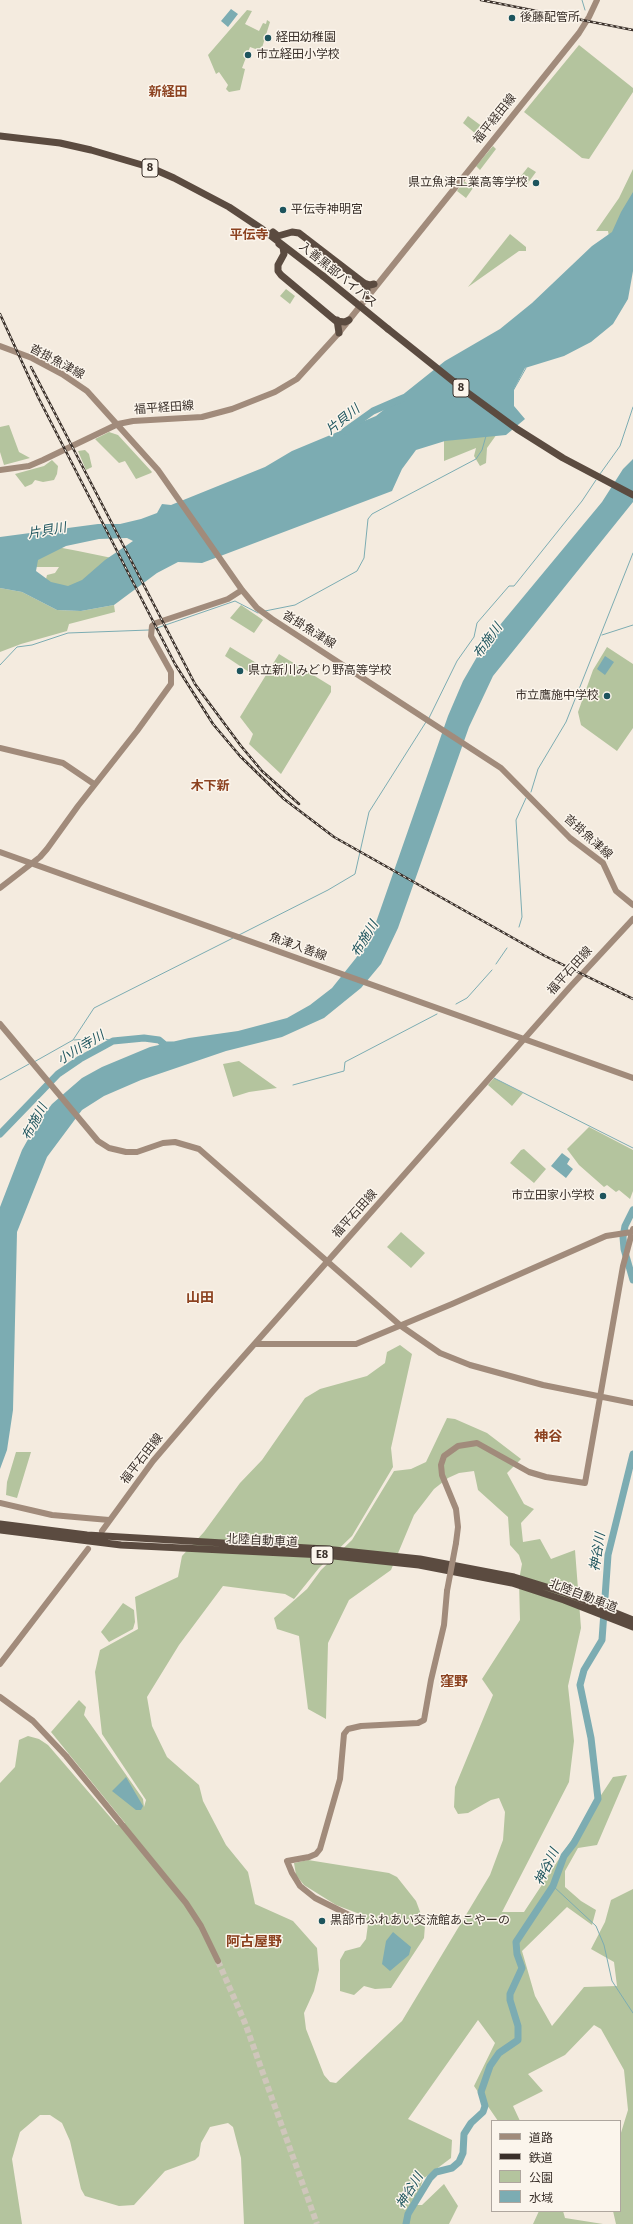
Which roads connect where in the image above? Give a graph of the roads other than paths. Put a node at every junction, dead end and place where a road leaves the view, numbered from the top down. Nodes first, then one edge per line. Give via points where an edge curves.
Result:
1 (597, 0) edge
2 (0, 136) edge
3 (262, 229) junction
4 (323, 276) junction
5 (368, 288) junction
6 (341, 324) junction
7 (0, 346) edge
8 (118, 424) junction
9 (0, 470) edge
10 (633, 495) edge
11 (242, 590) junction
12 (0, 748) edge
13 (94, 784) junction
14 (0, 852) edge
15 (33, 863) junction
16 (0, 888) edge
17 (633, 905) edge
18 (633, 919) edge
19 (0, 1024) edge
20 (525, 1039) junction
21 (633, 1078) edge
22 (631, 1231) edge
23 (327, 1262) junction
24 (401, 1326) junction
25 (255, 1344) junction
26 (600, 1398) junction
27 (633, 1403) edge
28 (1, 1504) edge
29 (110, 1520) junction
30 (0, 1524) edge
31 (0, 1530) edge
32 (102, 1531) dead end
33 (53, 1535) junction
34 (88, 1549) dead end
35 (611, 1614) junction
36 (633, 1620) edge
37 (633, 1627) edge
38 (0, 1664) edge
39 (0, 1697) edge
40 (349, 1914) dead end
41 (218, 1961) tunnel mouth

1 - 5 main road, 福平経田線 via 579,33 406,249
2 - 3 highway, 入善黒部バイパス / 8 via 91,150 149,167 198,189
3 - 4 highway, 入善黒部バイパス / 8
3 - 5 highway via 278,236 299,233
3 - 6 highway via 283,247 284,254 278,266 281,275
4 - 5 highway via 290,245 290,235 302,238
4 - 6 highway via 295,257 286,259 280,268 281,273
4 - 10 highway, 入善黒部バイパス / 8, bridge via 407,345 517,429 563,458
5 - 6 main road, 福平経田線
6 - 8 main road, 福平経田線 via 321,354 297,379 286,386 232,409 202,417
7 - 8 main road, 沓掛魚津線 via 32,358 72,380 87,391
8 - 9 main road, 福平経田線 via 29,466
8 - 11 main road, 沓掛魚津線 via 158,470
11 - 13 main road via 228,599 152,626 151,636 170,672 171,684
11 - 17 main road, 沓掛魚津線 via 257,608 272,619 503,769 570,838 600,859 616,891
12 - 13 main road via 63,763
13 - 15 main road via 47,849
14 - 15 main road, 魚津入善線
15 - 16 main road
15 - 20 main road, 魚津入善線
18 - 20 main road, 福平石田線
19 - 23 main road via 98,1141 116,1151 137,1152 163,1143 175,1142 200,1149
20 - 21 main road, 魚津入善線
20 - 23 main road, 福平石田線
22 - 24 main road via 606,1236
22 - 26 main road
23 - 24 main road
23 - 25 main road, 福平石田線
24 - 25 main road via 356,1344
24 - 26 main road via 440,1353 470,1365
25 - 29 main road, 福平石田線 via 154,1461
26 - 27 main road
26 - 40 main road, bridge via 585,1483 529,1472 477,1443 458,1446 444,1456 441,1465 442,1475 456,1509 458,1527 444,1625 424,1720 418,1723 348,1729 344,1734 340,1779 320,1849 309,1857 287,1860 300,1886 315,1898
28 - 29 main road via 52,1515
29 - 32 main road, 福平石田線
30 - 33 highway, 北陸自動車道 / E8
31 - 33 highway, 北陸自動車道 / E8
33 - 35 highway, 北陸自動車道 / E8 via 141,1546 324,1556 419,1565 512,1584 585,1604
34 - 38 main road
35 - 36 highway, 北陸自動車道 / E8
35 - 37 highway, 北陸自動車道 / E8
39 - 41 main road via 33,1721 66,1756 186,1903 201,1926

